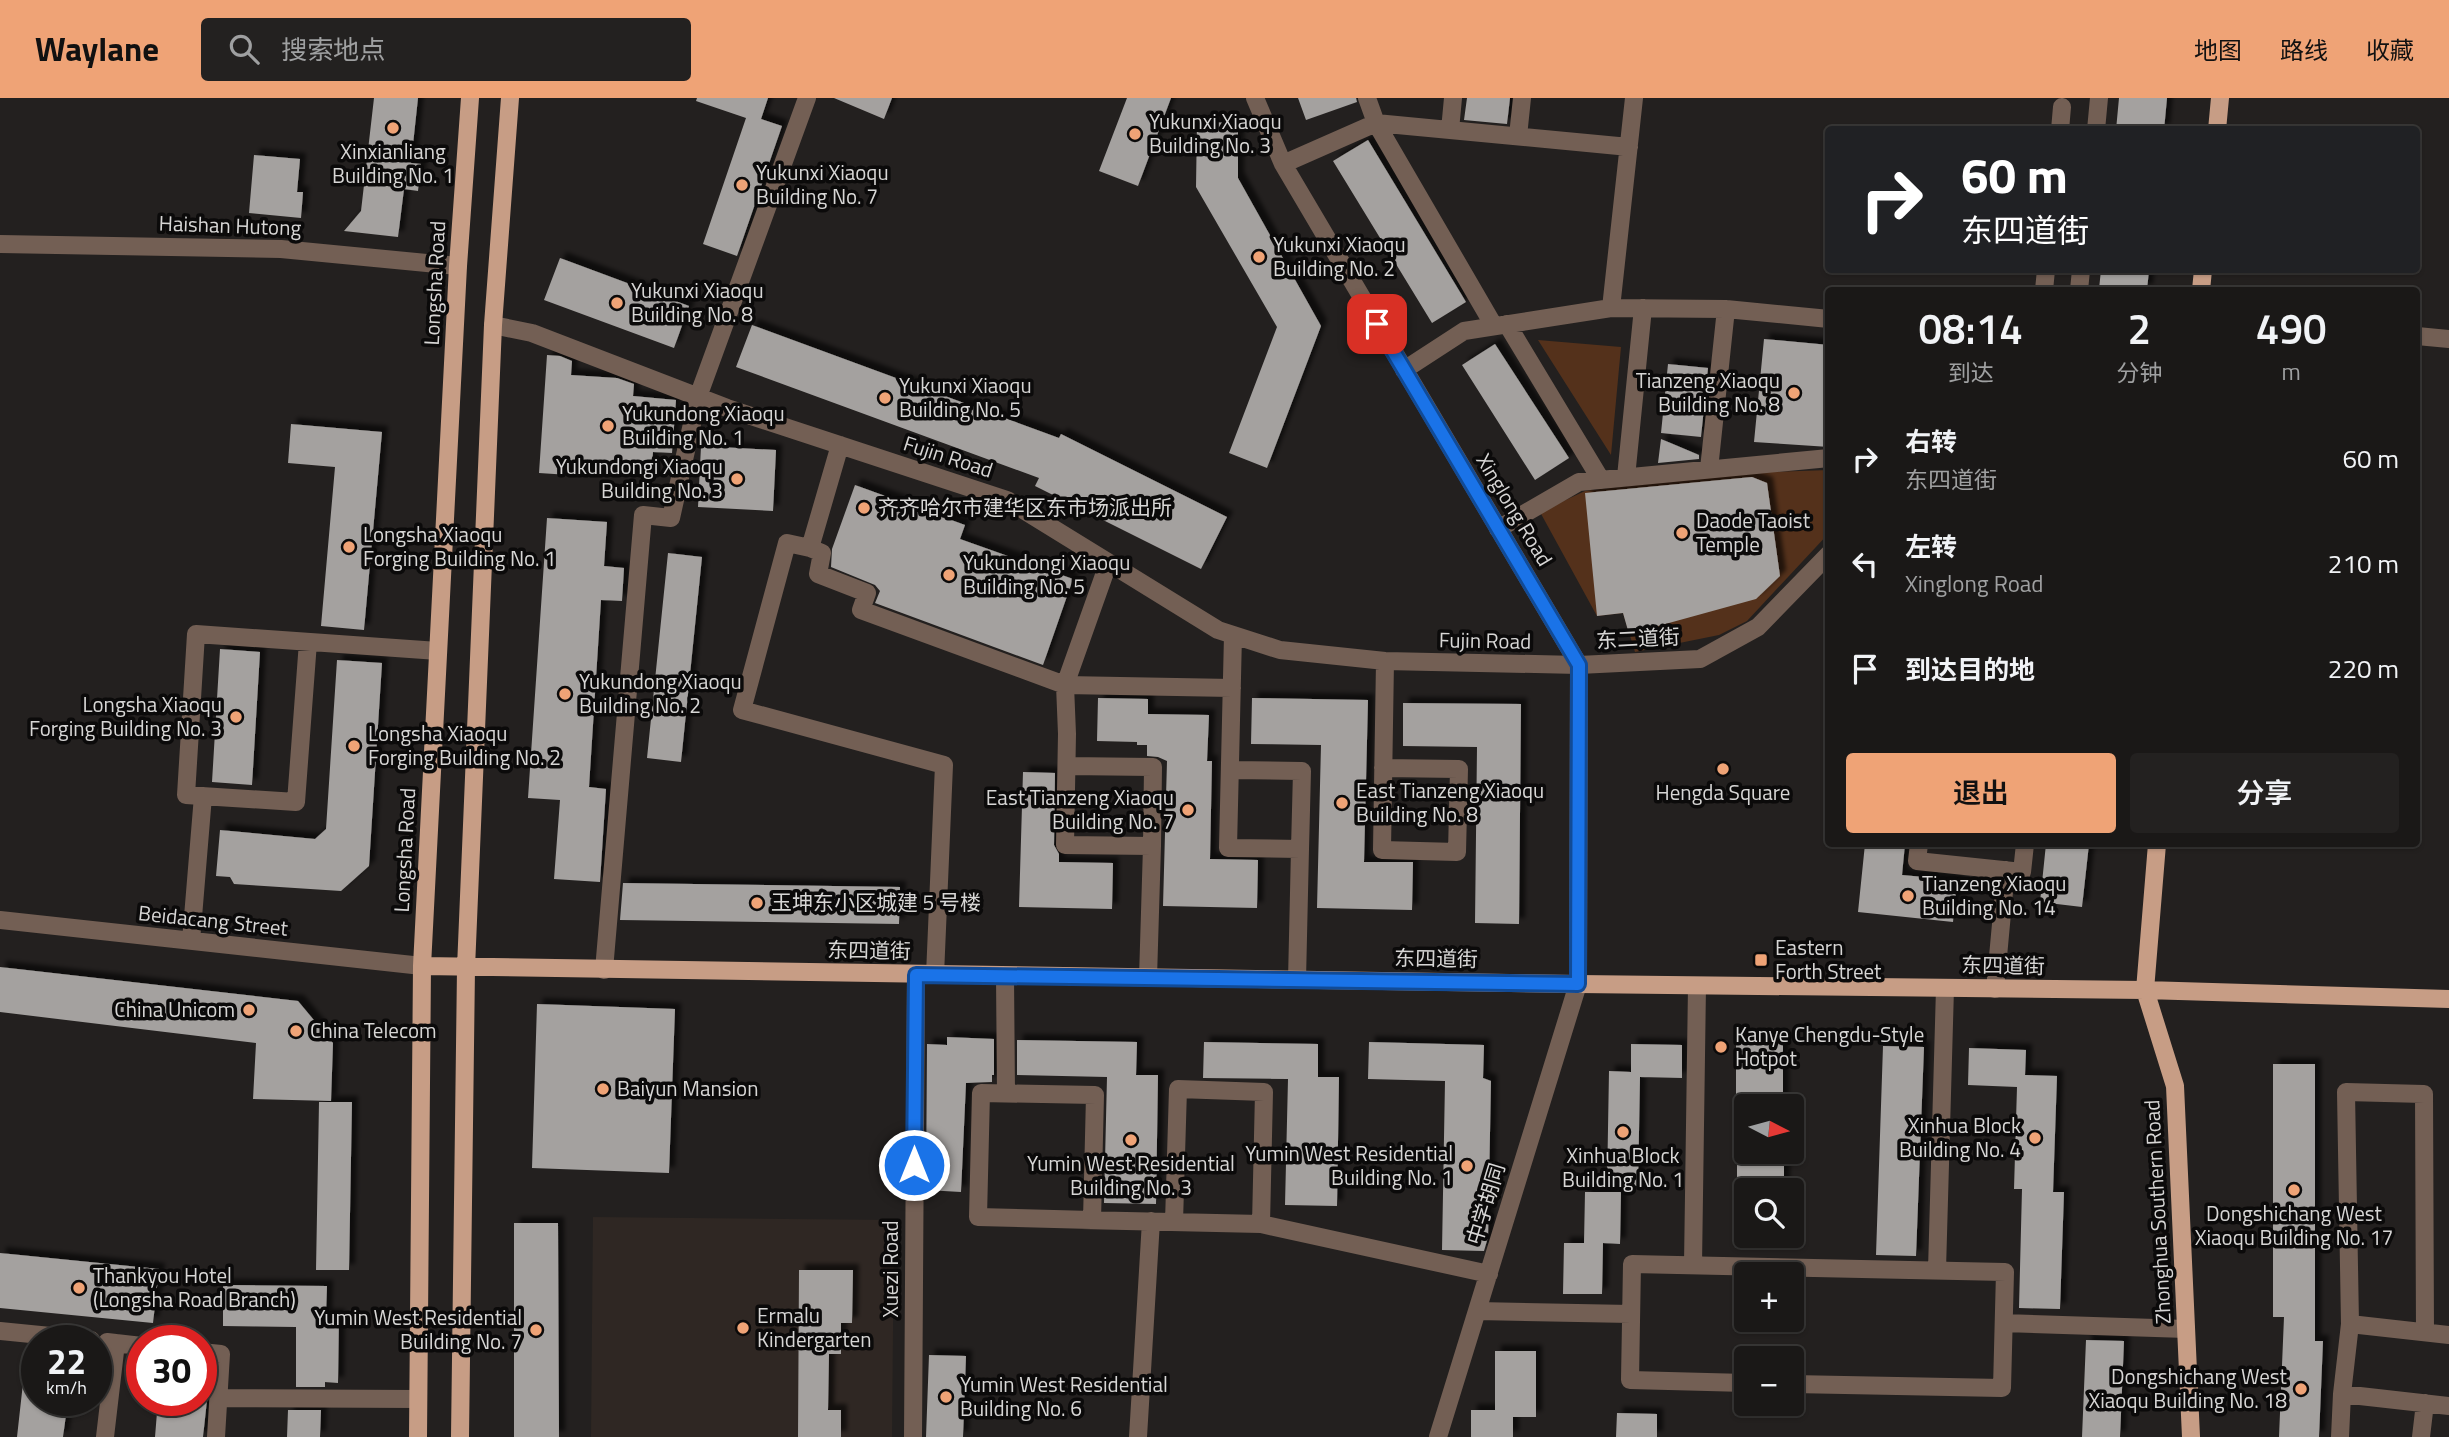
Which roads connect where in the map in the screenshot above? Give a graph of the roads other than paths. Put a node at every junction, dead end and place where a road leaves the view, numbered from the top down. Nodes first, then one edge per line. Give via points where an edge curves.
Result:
1 (470, 98) edge
2 (510, 98) edge
3 (807, 98) edge
4 (1255, 98) edge
5 (1367, 98) edge
6 (1453, 98) edge
7 (1522, 98) edge
8 (1634, 98) edge
9 (2099, 98) edge
10 (2220, 98) edge
11 (2062, 107) dead end
12 (1376, 123) junction
13 (2060, 126) edge
14 (2096, 126) edge
15 (2217, 126) edge
16 (1450, 130) junction
17 (1518, 136) junction
18 (1629, 146) junction
19 (1283, 164) junction
20 (0, 244) edge
21 (458, 266) junction
22 (1611, 308) junction
23 (1643, 308) junction
24 (1726, 309) junction
25 (1825, 319) edge
26 (494, 325) junction
27 (1501, 325) junction
28 (2420, 336) edge
29 (2449, 339) edge
30 (1404, 370) junction
31 (698, 397) junction
32 (840, 445) junction
33 (1825, 458) edge
34 (1709, 469) junction
35 (1626, 477) junction
36 (1601, 480) junction
37 (1499, 528) junction
38 (810, 548) junction
39 (1825, 558) edge
40 (1108, 564) junction
41 (1233, 635) junction
42 (307, 642) junction
43 (438, 651) junction
44 (1385, 662) junction
45 (1579, 665) junction
46 (1065, 685) junction
47 (1232, 688) junction
48 (1067, 766) junction
49 (1383, 768) junction
50 (1231, 770) junction
51 (203, 796) junction
52 (1152, 846) junction
53 (1919, 847) edge
54 (2025, 847) edge
55 (2157, 847) edge
56 (1300, 849) junction
57 (2006, 870) junction
58 (0, 920) edge
59 (191, 941) junction
60 (422, 966) junction
61 (466, 968) junction
62 (604, 970) junction
63 (916, 975) junction
64 (935, 975) junction
65 (1005, 976) junction
66 (1148, 978) junction
67 (1297, 980) junction
68 (1578, 984) junction
69 (1697, 985) junction
70 (1945, 988) junction
71 (1995, 989) junction
72 (2145, 990) junction
73 (2449, 999) edge
74 (1006, 1093) junction
75 (1081, 1220) junction
76 (1150, 1221) junction
77 (1174, 1222) junction
78 (1261, 1224) junction
79 (1693, 1265) junction
80 (1937, 1270) junction
81 (1489, 1274) junction
82 (1477, 1311) junction
83 (1631, 1314) junction
84 (2004, 1323) junction
85 (2350, 1324) junction
86 (2186, 1329) junction
87 (0, 1331) edge
88 (2425, 1332) junction
89 (21, 1333) edge
90 (2449, 1335) edge
91 (112, 1343) edge
92 (116, 1343) junction
93 (126, 1344) edge
94 (217, 1354) edge
95 (1734, 1383) edge
96 (1804, 1384) edge
97 (2342, 1394) junction
98 (218, 1398) junction
99 (418, 1399) junction
100 (2425, 1403) junction
101 (2449, 1406) edge
102 (106, 1437) edge
103 (216, 1437) edge
104 (418, 1437) edge
105 (460, 1437) edge
106 (913, 1437) edge
107 (1138, 1437) edge
108 (1438, 1437) edge
109 (2192, 1437) edge
110 (2340, 1437) edge
111 (2421, 1437) edge

1 - 21 main road, Longsha Road
2 - 26 main road
3 - 31 street
4 - 19 street, Xinglong Road
5 - 12 street
6 - 16 street
7 - 17 street
8 - 18 street
9 - 14 street
10 - 15 main road
11 - 13 street
12 - 16 street
12 - 19 street
12 - 27 street
16 - 17 street
17 - 18 street
18 - 22 street
19 - 30 street, Xinglong Road
20 - 21 street, Haishan Hutong via 281,249
21 - 43 main road, Longsha Road
22 - 23 street
22 - 27 street
23 - 24 street
23 - 35 street
24 - 25 street
24 - 34 street
26 - 31 street, Fujin Road via 532,333
26 - 61 main road
27 - 30 street via 1464,331
27 - 36 street
28 - 29 street
30 - 37 street, Xinglong Road
31 - 32 street, Fujin Road
31 - 62 street via 671,518 643,515
32 - 38 street
32 - 40 street, Fujin Road via 1007,500
33 - 34 street
34 - 35 street
35 - 36 street
36 - 37 street via 1579,482
37 - 45 street, Xinglong Road
38 - 46 street via 822,553 818,574 867,593 861,610
38 - 64 street via 787,543 742,710 944,765
39 - 45 street, 东二道街 via 1758,627 1700,659
40 - 41 street, Fujin Road
40 - 46 street
41 - 44 street, Fujin Road via 1280,650
41 - 47 street
42 - 43 street
42 - 51 street via 296,802
42 - 51 street via 196,634 186,795
43 - 60 main road, Longsha Road
44 - 45 street, Fujin Road
44 - 49 street
45 - 68 street
46 - 47 street
46 - 48 street
47 - 50 street
48 - 52 street via 1153,767
48 - 52 street via 1065,845
49 - 49 street via 1382,850 1457,852 1459,769
50 - 56 street via 1302,771
50 - 56 street via 1228,848
51 - 59 street
52 - 66 street
53 - 57 street via 1917,861
54 - 57 street via 2022,872
55 - 72 main road
56 - 67 street
57 - 71 street
58 - 59 street, Beidacang Street
59 - 60 street, Beidacang Street
60 - 61 main road, 东四道街
60 - 99 main road, Longsha Road
61 - 62 main road, 东四道街
61 - 105 main road
62 - 63 main road, 东四道街
63 - 64 main road, 东四道街
63 - 106 street, Xuezi Road
64 - 65 main road, 东四道街
65 - 66 main road, 东四道街
65 - 74 street
66 - 67 main road, 东四道街
67 - 68 main road, 东四道街
68 - 69 main road, 东四道街
68 - 81 street, 中学胡同
69 - 70 main road, 东四道街
69 - 79 street
70 - 71 main road, 东四道街
70 - 80 street
71 - 72 main road, 东四道街
72 - 73 main road, 东四道街
72 - 86 main road, Zhonghua Southern Road via 2175,1086
74 - 75 street via 1095,1095 1092,1220
74 - 75 street via 981,1093 978,1217
75 - 76 street
76 - 77 street
76 - 107 street
77 - 78 street
77 - 78 street via 1178,1089 1265,1091
78 - 81 street
79 - 80 street
79 - 83 street via 1632,1264
80 - 84 street via 2005,1272
81 - 82 street, 中学胡同
82 - 83 street
82 - 108 street, 中学胡同
83 - 95 street via 1630,1380
84 - 86 street
84 - 96 street via 2003,1388
85 - 88 street
85 - 88 street via 2346,1093 2424,1094
85 - 97 street
86 - 109 main road, Zhonghua Southern Road
87 - 89 street
88 - 90 street
91 - 92 street
92 - 93 street
92 - 102 street
94 - 98 street via 221,1354
97 - 100 street
97 - 110 street
98 - 99 street
98 - 103 street
99 - 104 main road, Longsha Road
100 - 101 street
100 - 111 street

